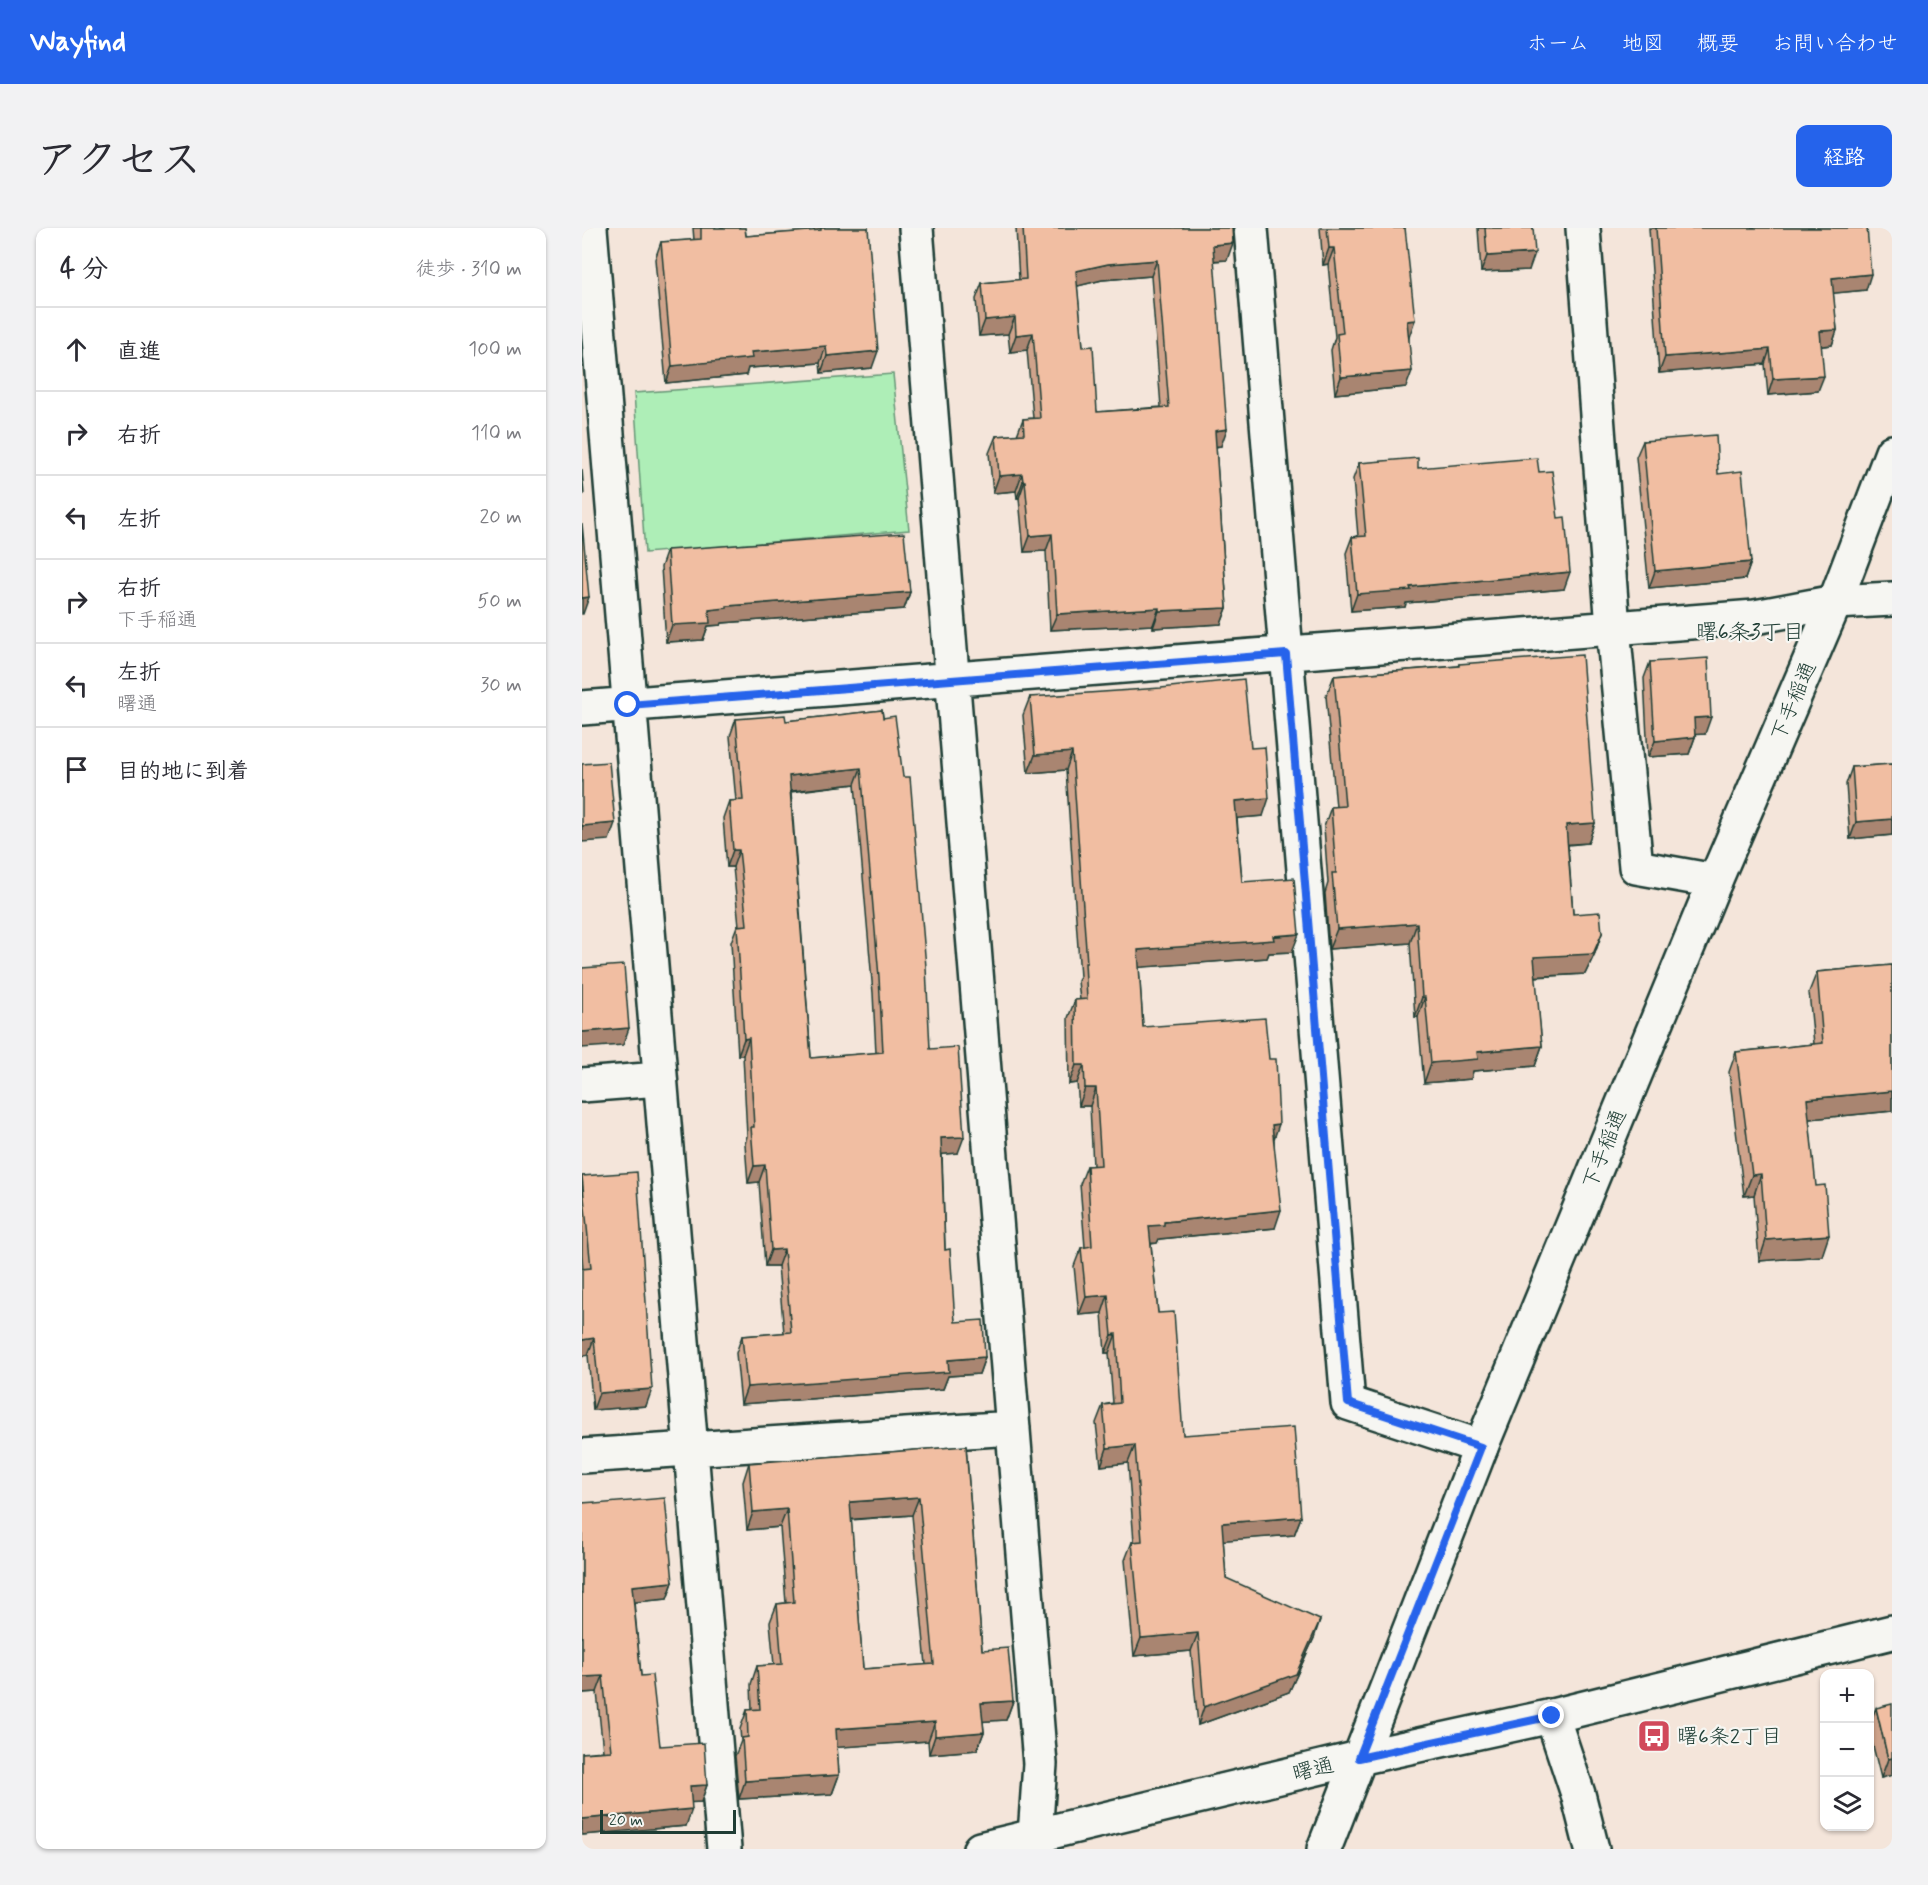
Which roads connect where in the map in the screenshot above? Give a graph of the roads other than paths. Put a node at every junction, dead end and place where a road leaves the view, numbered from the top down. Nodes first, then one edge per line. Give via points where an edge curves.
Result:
1 (590, 228) edge
2 (916, 228) edge
3 (1251, 228) edge
4 (1583, 228) edge
5 (592, 374) edge
6 (1892, 452) edge
7 (1892, 599) edge
8 (1835, 602) junction
9 (1613, 628) junction
10 (1286, 654) junction
11 (953, 680) junction
12 (628, 705) junction
13 (582, 708) edge
14 (1715, 881) junction
15 (659, 1079) junction
16 (582, 1085) edge
17 (1013, 1428) junction
18 (1481, 1447) junction
19 (691, 1449) junction
20 (582, 1456) edge
21 (1892, 1632) edge
22 (1552, 1716) junction
23 (1359, 1758) junction
24 (1036, 1842) edge
25 (724, 1849) edge
26 (980, 1849) edge
27 (1324, 1849) edge
28 (1592, 1849) edge

1 - 5 street
2 - 11 street
3 - 10 street
4 - 9 street
5 - 12 street
6 - 8 street, 下手稲通
7 - 8 street
8 - 9 street via 1755,617
8 - 14 street, 下手稲通
9 - 10 street
9 - 14 street via 1636,867
10 - 11 street
10 - 18 street via 1348,1403
11 - 12 street
11 - 17 street
12 - 13 street
12 - 15 street
14 - 18 street, 下手稲通
15 - 16 street
15 - 19 street
17 - 19 street
17 - 24 street via 1040,1764
18 - 23 street, 下手稲通
19 - 20 street
19 - 25 street
21 - 22 street, 曙通
22 - 23 street, 曙通
22 - 28 street
23 - 24 street, 曙通
23 - 27 street, 下手稲通
24 - 26 street, 曙通

